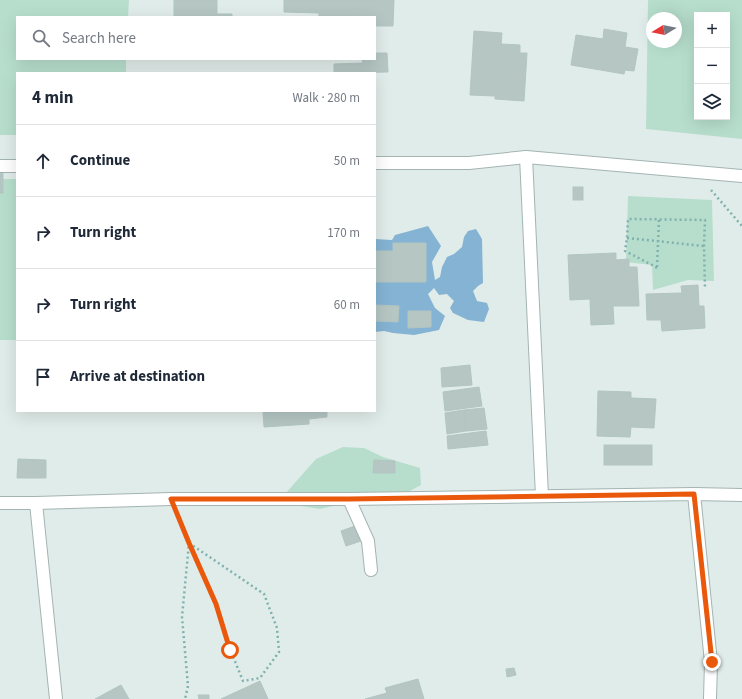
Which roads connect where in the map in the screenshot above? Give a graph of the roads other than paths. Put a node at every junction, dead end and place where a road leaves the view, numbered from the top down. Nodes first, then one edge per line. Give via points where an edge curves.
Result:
1 (526, 157) junction
2 (376, 164) edge
3 (0, 166) edge
4 (16, 166) edge
5 (742, 176) edge
6 (694, 494) junction
7 (742, 495) edge
8 (542, 496) junction
9 (349, 499) junction
10 (0, 502) edge
11 (36, 503) junction
12 (371, 570) dead end
13 (56, 699) edge
14 (710, 699) edge

1 - 2 street via 469,163
1 - 5 street
1 - 8 street
3 - 4 street
6 - 7 street
6 - 8 street
6 - 14 street via 712,662
8 - 9 street
9 - 11 street via 171,499
9 - 12 street via 368,541
10 - 11 street
11 - 13 street

